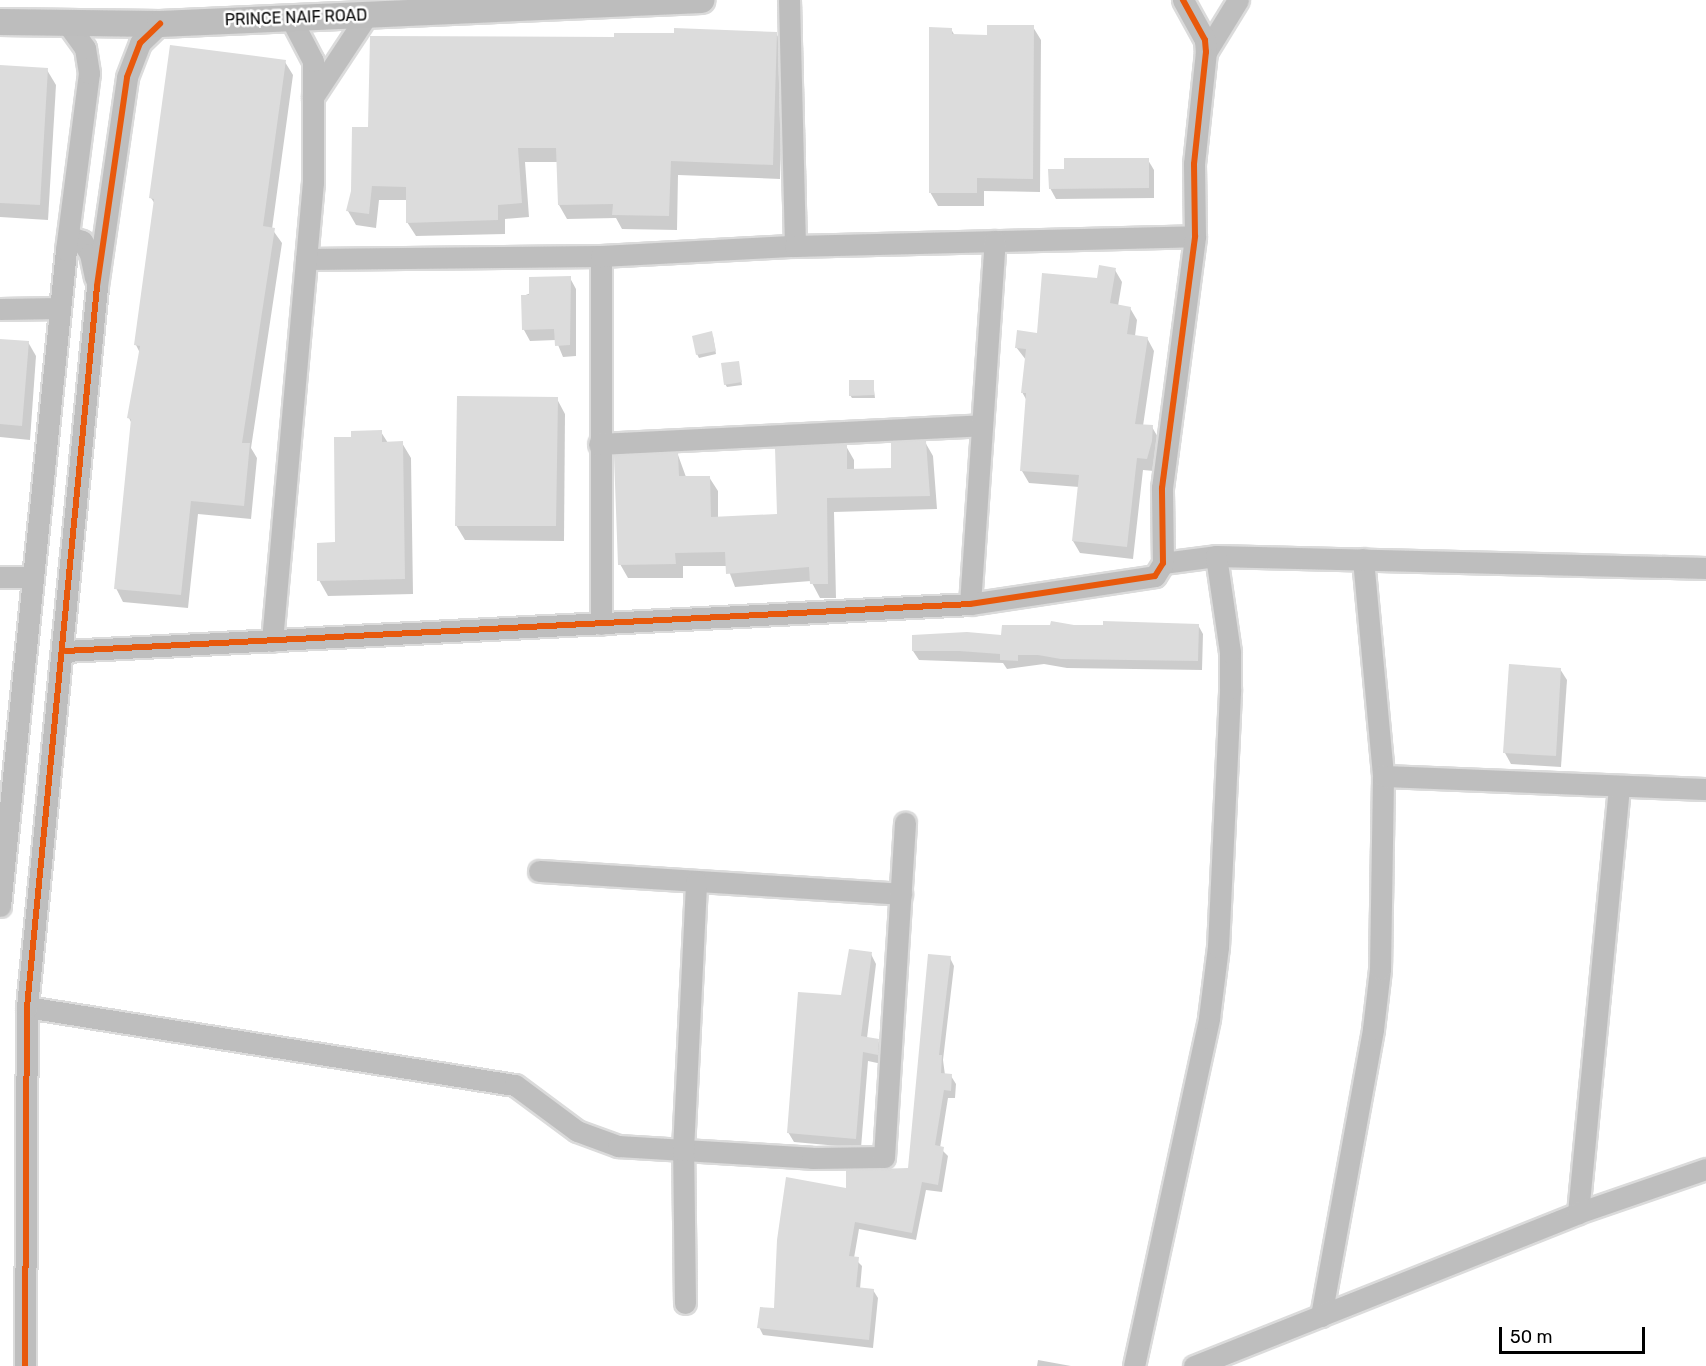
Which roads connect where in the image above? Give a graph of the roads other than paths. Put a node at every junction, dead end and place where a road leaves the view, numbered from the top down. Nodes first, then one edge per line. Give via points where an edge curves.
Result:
1 (700, 0) edge
2 (789, 0) edge
3 (1183, 0) edge
4 (1238, 0) edge
5 (368, 15) junction
6 (290, 17) junction
7 (66, 21) junction
8 (0, 22) edge
9 (160, 24) junction
10 (1206, 52) junction
11 (313, 97) junction
12 (1195, 236) junction
13 (995, 241) junction
14 (72, 242) junction
15 (795, 246) junction
16 (601, 256) junction
17 (306, 259) junction
18 (97, 286) junction
19 (60, 308) junction
20 (0, 309) edge
21 (982, 425) junction
22 (599, 444) junction
23 (1216, 556) junction
24 (1363, 559) junction
25 (1163, 563) junction
26 (1706, 568) edge
27 (0, 577) edge
28 (32, 577) junction
29 (970, 604) junction
30 (601, 624) junction
31 (272, 641) junction
32 (64, 651) junction
33 (1383, 776) junction
34 (1619, 787) junction
35 (1706, 789) edge
36 (905, 823) dead end
37 (539, 871) dead end
38 (696, 881) junction
39 (901, 894) junction
40 (0, 906) edge
41 (27, 1006) junction
42 (682, 1150) junction
43 (1706, 1169) edge
44 (1578, 1213) junction
45 (685, 1303) dead end
46 (1322, 1316) junction
47 (25, 1366) edge
48 (1134, 1366) edge
49 (1194, 1366) edge

1 - 5 main road, PRINCE NAIF ROAD
2 - 15 street
3 - 10 street via 1205,40
4 - 10 street
5 - 6 main road, PRINCE NAIF ROAD
5 - 11 street
6 - 9 main road, PRINCE NAIF ROAD
6 - 11 street via 313,61
7 - 8 main road, PRINCE NAIF ROAD
7 - 9 main road, PRINCE NAIF ROAD
7 - 14 street via 85,48 89,73
9 - 18 street via 140,43 128,77
10 - 12 street via 1194,164
11 - 17 street via 313,183
12 - 13 street
12 - 25 street via 1162,488
13 - 15 street
13 - 21 street
14 - 18 street via 90,254
14 - 19 street
15 - 16 street
16 - 17 street
16 - 22 street
17 - 31 street
18 - 32 street
19 - 20 street
19 - 28 street
21 - 22 street
21 - 29 street
22 - 30 street
23 - 24 street
23 - 25 street
23 - 48 street via 1230,652 1218,947 1209,1018
24 - 26 street
24 - 33 street
25 - 29 street via 1155,576
27 - 28 street
28 - 40 street
29 - 30 street
30 - 31 street
31 - 32 street
32 - 41 street
33 - 34 street
33 - 46 street via 1380,969
34 - 35 street
34 - 44 street
36 - 39 street
37 - 38 street
38 - 39 street
38 - 42 street
39 - 42 street via 884,1157 812,1158
41 - 42 street via 515,1084 587,1135 618,1146
41 - 47 street
42 - 45 street
43 - 44 street
44 - 46 street
46 - 49 street

